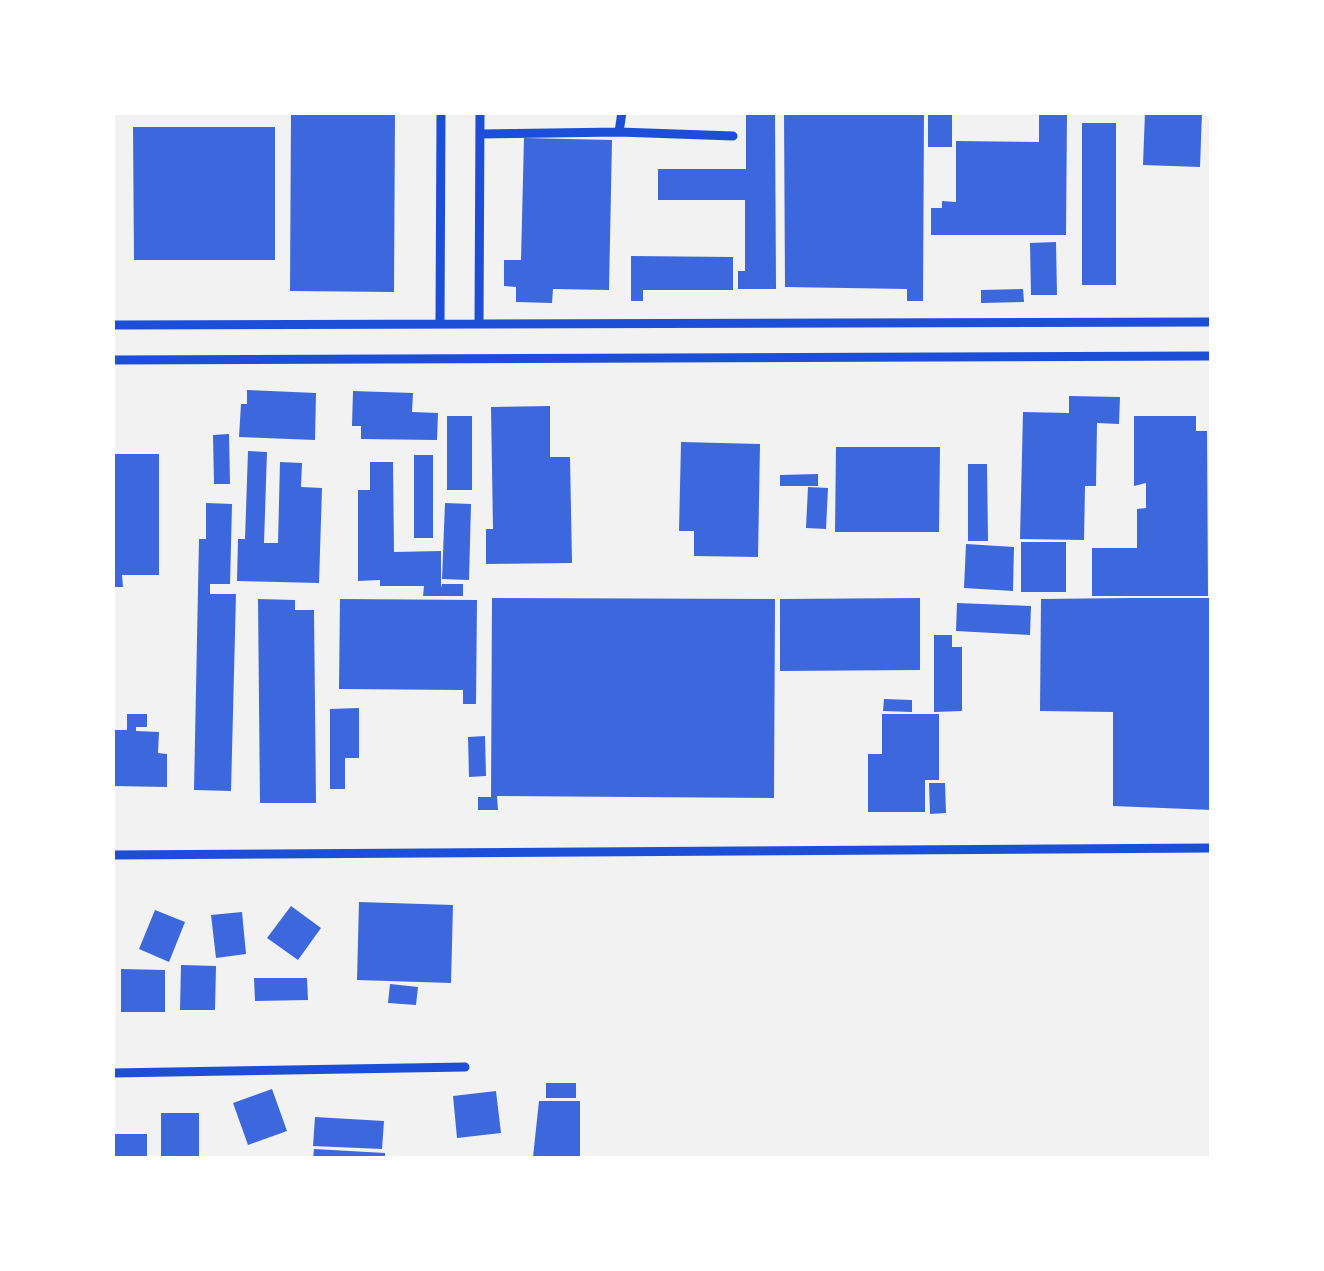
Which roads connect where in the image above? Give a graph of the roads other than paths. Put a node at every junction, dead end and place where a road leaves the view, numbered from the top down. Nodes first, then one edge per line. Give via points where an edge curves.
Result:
1 (442, 112) edge
2 (480, 112) edge
3 (622, 112) edge
4 (620, 132) junction
5 (480, 134) junction
6 (733, 136) dead end
7 (440, 321) junction
8 (1212, 322) edge
9 (479, 324) junction
10 (112, 325) edge
11 (1212, 356) edge
12 (112, 360) edge
13 (1212, 848) edge
14 (112, 855) edge
15 (465, 1067) dead end
16 (112, 1073) edge

1 - 7 street
2 - 5 street
3 - 4 street
4 - 5 street
4 - 6 street
5 - 9 street
7 - 9 street
7 - 10 street
8 - 9 street
11 - 12 street
13 - 14 street
15 - 16 street

